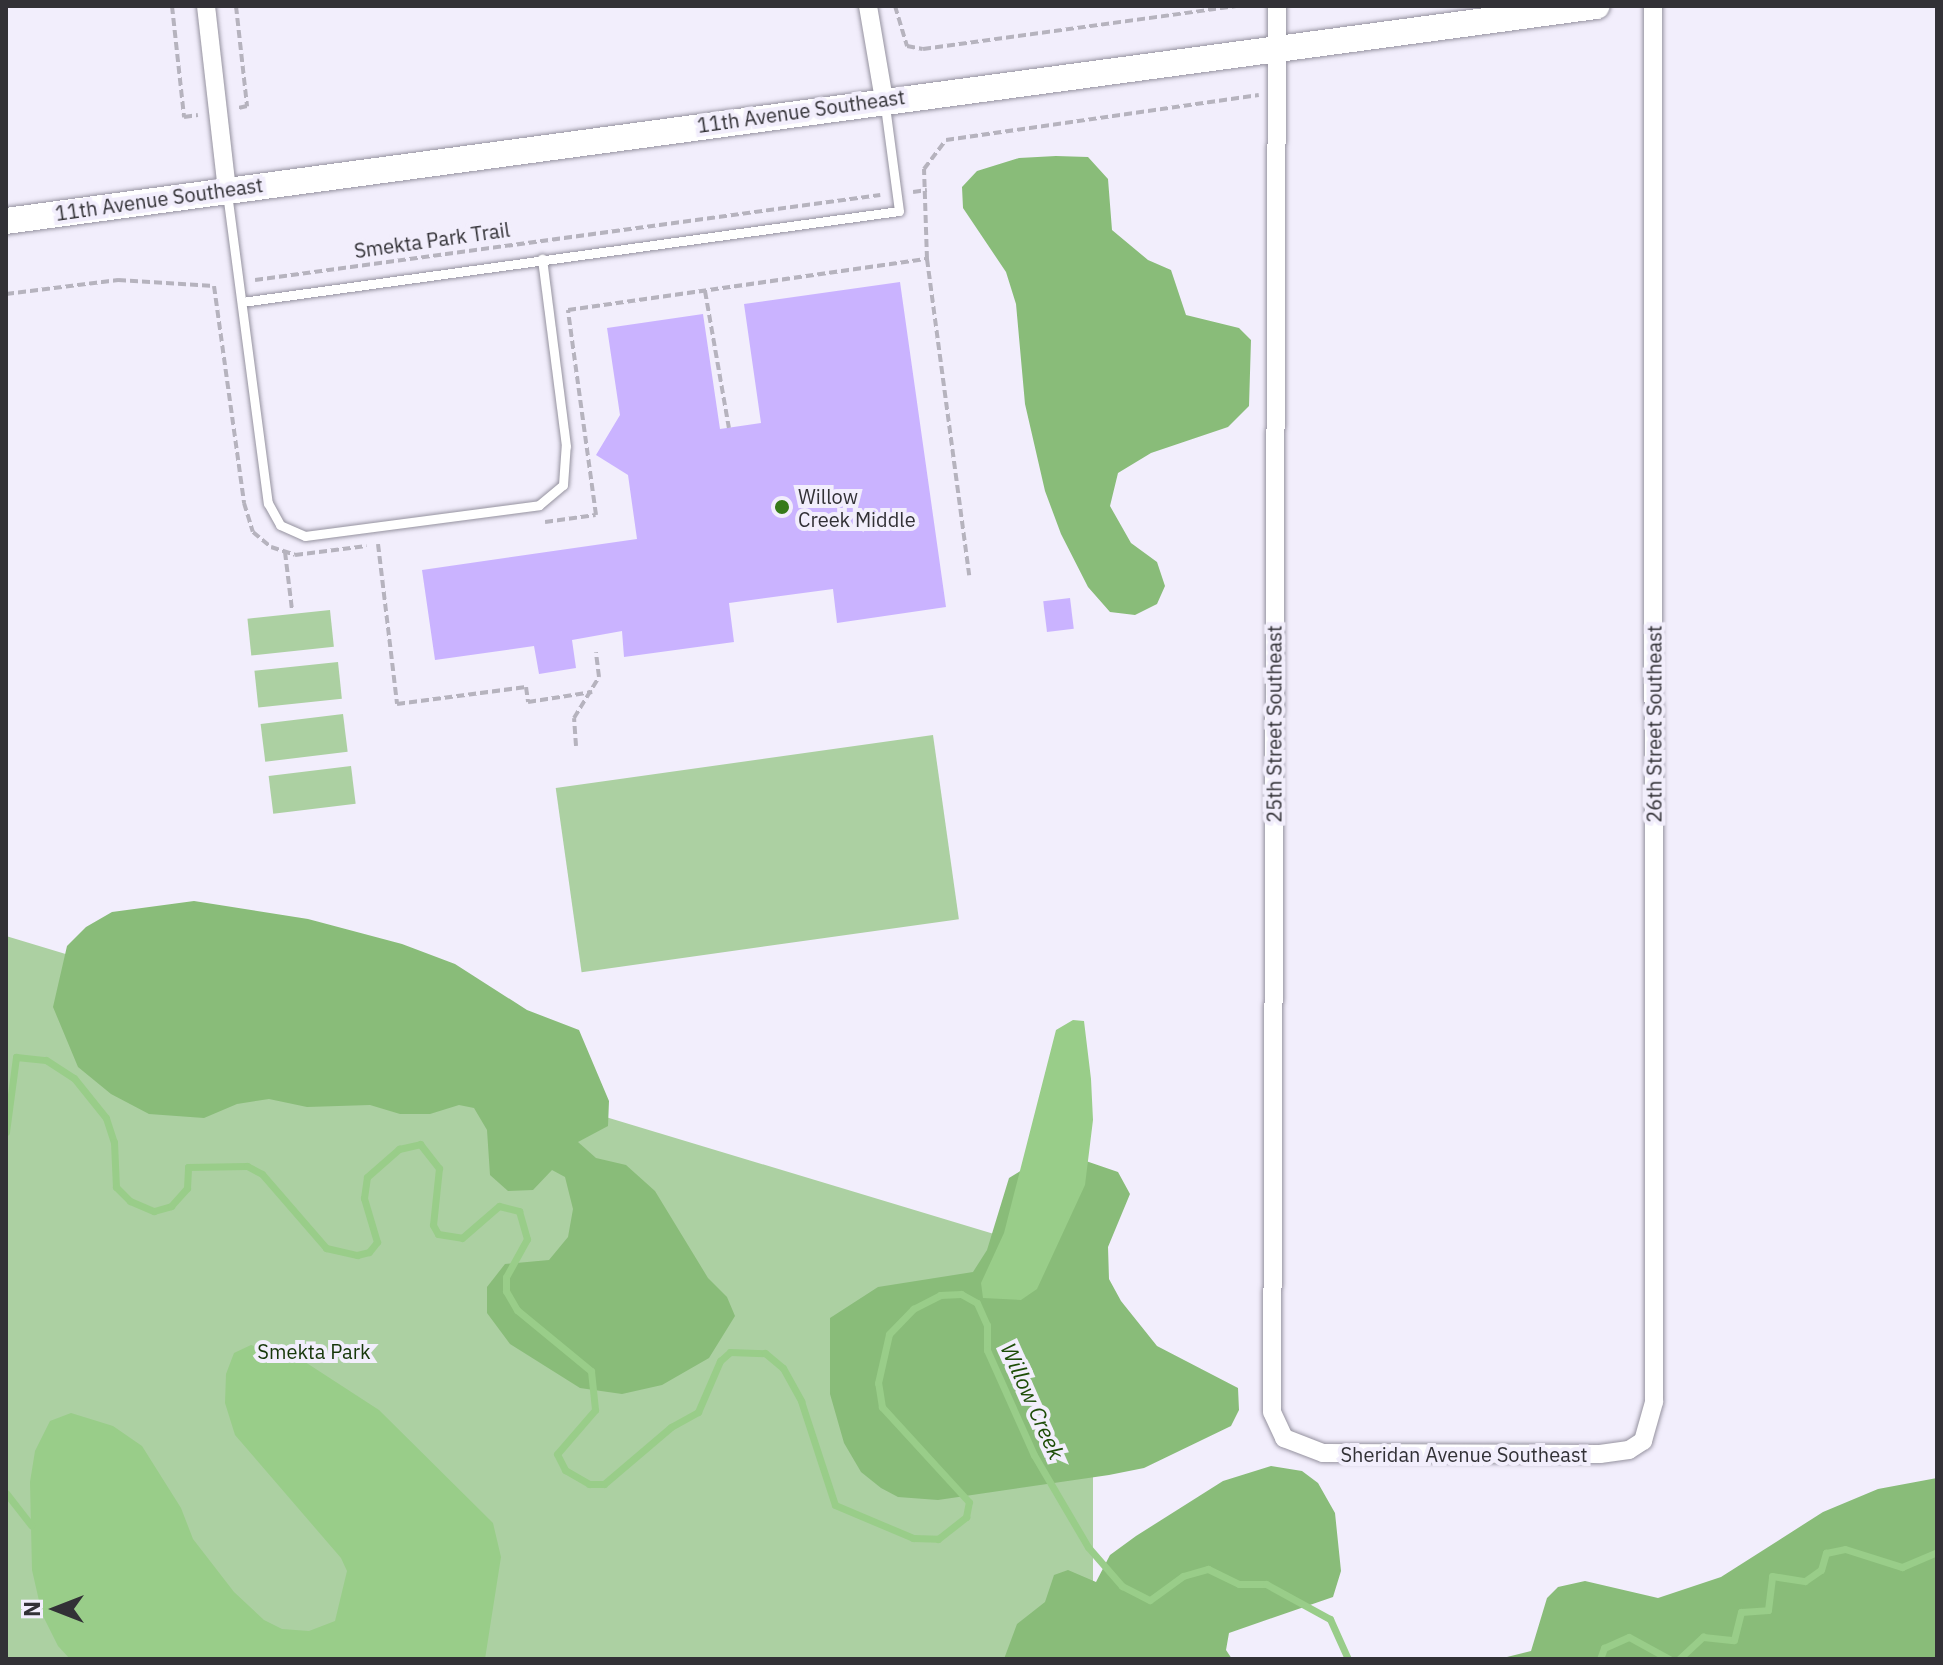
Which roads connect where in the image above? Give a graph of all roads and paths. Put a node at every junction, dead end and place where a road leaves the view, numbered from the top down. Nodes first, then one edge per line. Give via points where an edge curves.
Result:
1 (172, 6) edge
2 (206, 6) edge
3 (236, 6) edge
4 (868, 6) edge
5 (895, 6) edge
6 (1236, 6) edge
7 (1277, 6) edge
8 (1597, 6) edge
9 (1653, 6) edge
10 (1277, 49) junction
11 (1277, 92) junction
12 (884, 100) junction
13 (217, 112) junction
14 (227, 190) junction
15 (862, 197) dead end
16 (6, 221) edge
17 (542, 259) junction
18 (927, 259) junction
19 (239, 282) junction
20 (214, 286) junction
21 (705, 291) junction
22 (6, 294) edge
23 (242, 302) junction
24 (729, 428) dead end
25 (596, 515) dead end
26 (378, 544) dead end
27 (969, 575) dead end
28 (292, 610) dead end
29 (596, 652) dead end
30 (592, 692) junction
31 (576, 746) dead end
32 (1284, 1438) joint
33 (1643, 1441) joint

1 - 13 path via 184,117
2 - 13 street
3 - 13 path via 247,106
4 - 12 street
5 - 6 path via 907,46 923,49
7 - 10 street, 25th Street Southeast
8 - 10 main road, 11th Avenue Southeast
9 - 33 street, 26th Street Southeast via 1654,1402
10 - 11 street, 25th Street Southeast
10 - 12 main road, 11th Avenue Southeast
11 - 18 path via 946,140 924,169
11 - 32 street, 25th Street Southeast via 1271,1394 1276,1428
12 - 14 main road, 11th Avenue Southeast
12 - 17 lane via 899,211
13 - 14 street
14 - 16 main road, 11th Avenue Southeast
14 - 19 lane
15 - 19 path, Smekta Park Trail
17 - 23 lane
17 - 23 lane via 566,446 563,485 539,505 305,536 291,533 273,516 264,484
18 - 21 path
18 - 27 path
19 - 20 path, Smekta Park Trail
19 - 23 lane
20 - 22 path, Smekta Park Trail via 118,280
20 - 28 path via 244,503 253,532 285,552
21 - 24 path
21 - 25 path via 568,310
26 - 30 path via 397,704 526,687 528,702
29 - 30 path via 599,677
30 - 31 path via 574,718
32 - 33 street, Sheridan Avenue Southeast via 1309,1450 1339,1453 1600,1454 1629,1450

